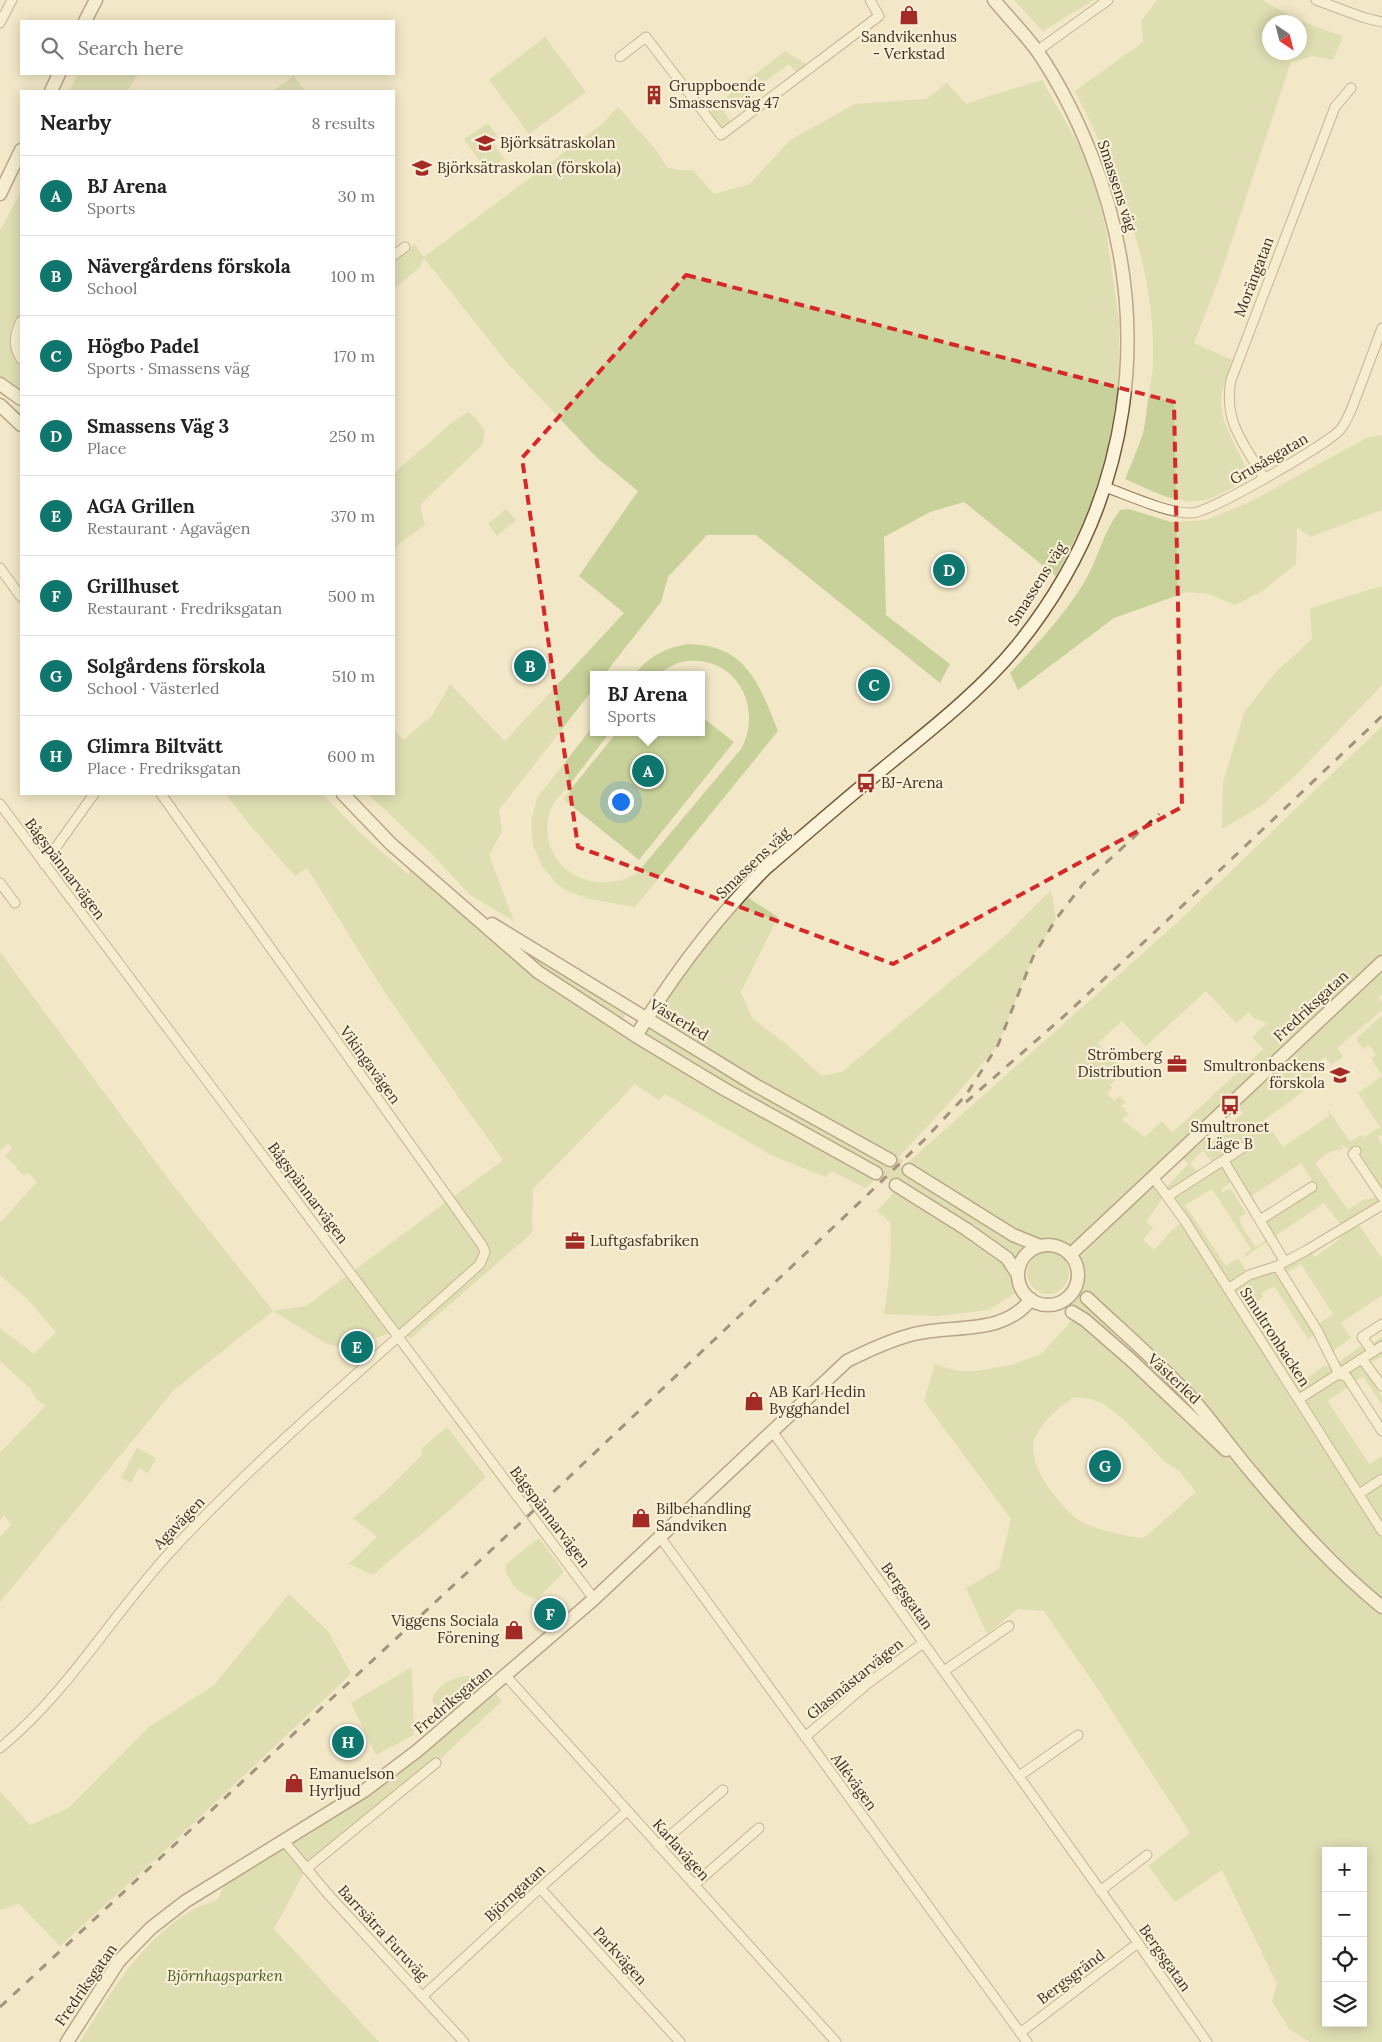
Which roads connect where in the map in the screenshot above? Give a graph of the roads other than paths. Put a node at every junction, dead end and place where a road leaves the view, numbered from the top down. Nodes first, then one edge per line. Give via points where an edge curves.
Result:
1 (12, 0) edge
2 (96, 0) edge
3 (870, 0) edge
4 (994, 0) edge
5 (1108, 0) edge
6 (1316, 0) edge
7 (86, 20) edge
8 (1382, 22) edge
9 (0, 23) edge
10 (1037, 51) junction
11 (620, 57) dead end
12 (59, 75) edge
13 (1351, 88) dead end
14 (51, 90) edge
15 (20, 152) edge
16 (0, 194) edge
17 (405, 247) dead end
18 (395, 254) edge
19 (20, 324) edge
20 (1382, 328) edge
21 (20, 357) edge
22 (0, 384) edge
23 (20, 398) edge
24 (0, 405) edge
25 (20, 424) edge
26 (1264, 478) junction
27 (1105, 487) junction
28 (0, 568) edge
29 (20, 597) edge
30 (93, 795) edge
31 (162, 795) edge
32 (344, 795) edge
33 (0, 804) edge
34 (44, 864) junction
35 (0, 883) edge
36 (456, 901) junction
37 (15, 903) dead end
38 (1382, 962) edge
39 (646, 1020) junction
40 (636, 1036) junction
41 (1244, 1148) dead end
42 (1356, 1151) dead end
43 (890, 1160) tunnel mouth
44 (1224, 1161) junction
45 (909, 1170) tunnel mouth
46 (876, 1173) tunnel mouth
47 (1153, 1177) junction
48 (896, 1185) tunnel mouth
49 (1312, 1187) dead end
50 (1168, 1196) junction
51 (1382, 1196) edge
52 (1382, 1205) edge
53 (1260, 1220) junction
54 (1040, 1246) junction
55 (1072, 1259) junction
56 (1281, 1264) junction
57 (1018, 1275) junction
58 (1077, 1282) junction
59 (1228, 1289) junction
60 (1029, 1297) junction
61 (1054, 1304) junction
62 (1382, 1324) edge
63 (398, 1338) junction
64 (1382, 1346) edge
65 (1372, 1352) junction
66 (1362, 1359) junction
67 (1339, 1374) junction
68 (1382, 1386) edge
69 (1299, 1399) junction
70 (772, 1431) junction
71 (1382, 1431) edge
72 (1252, 1473) junction
73 (1382, 1479) edge
74 (1359, 1494) junction
75 (1382, 1531) edge
76 (660, 1537) junction
77 (594, 1599) junction
78 (1382, 1607) edge
79 (1009, 1626) dead end
80 (923, 1643) junction
81 (944, 1671) junction
82 (506, 1676) junction
83 (1078, 1735) dead end
84 (804, 1737) junction
85 (0, 1748) edge
86 (436, 1763) dead end
87 (1019, 1776) junction
88 (723, 1790) dead end
89 (627, 1811) junction
90 (759, 1828) dead end
91 (284, 1841) junction
92 (658, 1846) junction
93 (1147, 1855) dead end
94 (306, 1869) junction
95 (694, 1885) junction
96 (540, 1888) junction
97 (1100, 1891) junction
98 (1138, 1943) junction
99 (423, 1996) junction
100 (1020, 2032) junction
101 (67, 2042) edge
102 (464, 2042) edge
103 (680, 2042) edge
104 (836, 2042) edge
105 (1027, 2042) edge
106 (1207, 2042) edge

1 - 9 street
2 - 7 street
3 - 11 street via 879,16 721,135 646,37
4 - 10 street, Smassens väg
5 - 10 street
6 - 8 street
10 - 27 street, Smassens väg via 1072,112 1101,181 1118,240 1125,284 1128,355 1124,406
12 - 14 street
13 - 26 street, Morängatan via 1335,107 1231,380 1228,400 1232,421
15 - 16 street
17 - 18 street
19 - 21 street via 14,339
20 - 26 street, Grusåsgatan via 1349,415 1340,430
22 - 23 street
24 - 25 street
26 - 27 street, Grusåsgatan via 1211,507 1192,513
27 - 39 street, Smassens väg via 1071,566 1016,647 963,701 766,868 741,893 679,970
28 - 29 street
30 - 34 street
31 - 63 street, Vikingavägen via 482,1245 485,1252 480,1264
32 - 36 street, Västerled via 392,844
33 - 34 street, Bågspännarvägen
34 - 63 street, Bågspännarvägen
35 - 37 street
36 - 39 street, Västerled
36 - 40 street, Västerled via 538,972
38 - 47 street, Fredriksgatan
39 - 40 street, Smassens väg
39 - 43 street, Västerled via 754,1085
40 - 46 street, Västerled
41 - 44 street
42 - 51 street via 1353,1154
44 - 50 street
44 - 53 street
45 - 54 street via 1013,1235
47 - 50 street, Smultronbacken
47 - 55 street, Fredriksgatan via 1133,1203
48 - 57 street via 1006,1258
49 - 53 street
50 - 59 street, Smultronbacken
52 - 56 street, Smultronbacken
53 - 56 street
54 - 55 street via 1056,1246
54 - 57 street via 1024,1257
55 - 58 street via 1077,1269
56 - 59 street, Smultronbacken via 1249,1275
56 - 67 street
57 - 60 street via 1022,1289
58 - 61 street via 1065,1299
58 - 72 street, Västerled via 1086,1297 1183,1388
59 - 69 street, Smultronbacken
60 - 61 street via 1044,1304
60 - 70 street, Fredriksgatan via 1024,1309 1010,1317 982,1326 916,1333 877,1346 847,1361
61 - 72 street, Västerled via 1086,1320
62 - 65 street via 1362,1337
63 - 77 street, Bågspännarvägen
63 - 85 street, Agavägen via 205,1515 137,1589 56,1692
64 - 65 street, Smultronbacken
65 - 66 street, Smultronbacken
66 - 67 street, Smultronbacken
66 - 68 street
67 - 69 street, Smultronbacken
67 - 71 street via 1347,1377
69 - 74 street, Smultronbacken
70 - 76 street, Fredriksgatan
70 - 80 street, Bergsgatan
72 - 78 street, Västerled via 1319,1549
73 - 74 street
74 - 75 street, Smultronbacken
76 - 77 street, Fredriksgatan
76 - 84 street, Allévägen
77 - 82 street, Fredriksgatan
79 - 81 street
80 - 81 street, Bergsgatan
80 - 84 street, Glasmästarvägen via 867,1684
81 - 87 street, Bergsgatan
82 - 89 street, Karlavägen
82 - 91 street, Fredriksgatan via 386,1775
83 - 87 street
84 - 100 street, Allévägen
86 - 94 street
87 - 97 street, Bergsgatan
88 - 92 street
89 - 92 street, Karlavägen
89 - 96 street, Björngatan
90 - 95 street
91 - 94 street, Barrsätra Furuväg
91 - 101 street, Fredriksgatan via 186,1901 151,1928 119,1961
92 - 95 street, Karlavägen
93 - 97 street
94 - 99 street, Barrsätra Furuväg
95 - 104 street, Karlavägen
96 - 99 street, Björngatan
96 - 103 street, Parkvägen
97 - 98 street, Bergsgatan
98 - 100 street, Bergsgränd
98 - 106 street, Bergsgatan
99 - 102 street, Barrsätra Furuväg
100 - 105 street, Allévägen

